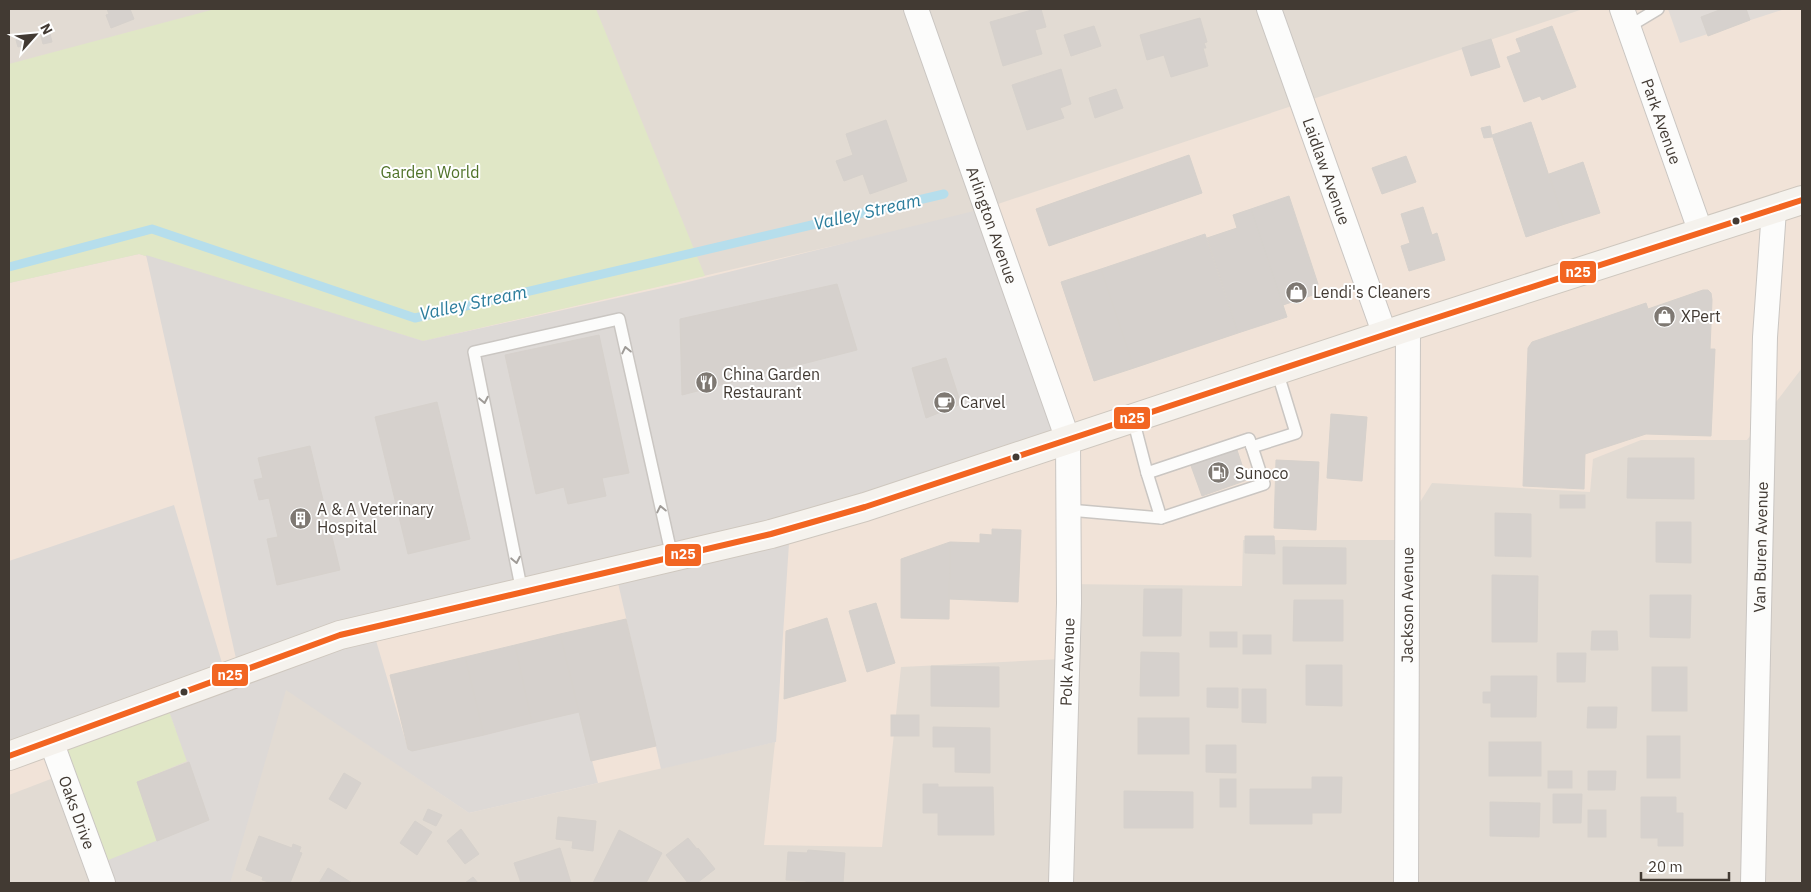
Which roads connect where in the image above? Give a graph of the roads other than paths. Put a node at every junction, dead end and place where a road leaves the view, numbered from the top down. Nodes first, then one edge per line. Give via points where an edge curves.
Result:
1 (916, 9) edge
2 (1269, 9) edge
3 (1658, 9) edge
4 (1625, 18) edge
5 (1802, 200) edge
6 (1774, 210) junction
7 (1701, 233) junction
8 (1396, 331) junction
9 (1277, 371) junction
10 (1133, 418) junction
11 (1068, 440) junction
12 (1252, 447) junction
13 (1147, 473) junction
14 (1069, 510) junction
15 (1161, 518) junction
16 (672, 557) junction
17 (522, 592) junction
18 (51, 741) junction
19 (9, 756) edge
20 (103, 883) edge
21 (1061, 883) edge
22 (1406, 883) edge
23 (1753, 883) edge

1 - 11 street, Arlington Avenue
2 - 8 street, Laidlaw Avenue
3 - 4 lane
4 - 7 street, Park Avenue
5 - 6 main road
6 - 7 main road
6 - 23 street, Van Buren Avenue via 1765,337
7 - 8 main road
8 - 9 main road
8 - 22 street, Jackson Avenue
9 - 10 main road
9 - 12 lane via 1296,433
10 - 11 main road
10 - 13 lane
11 - 14 street, Polk Avenue
11 - 16 main road via 865,507 771,534
12 - 13 lane via 1249,439
12 - 15 lane via 1264,484
13 - 15 lane
14 - 15 lane
14 - 21 street, Polk Avenue
16 - 17 main road
16 -> 17 lane via 619,319 474,352
17 - 18 main road via 340,634
18 - 19 main road
18 - 20 street, Oaks Drive

